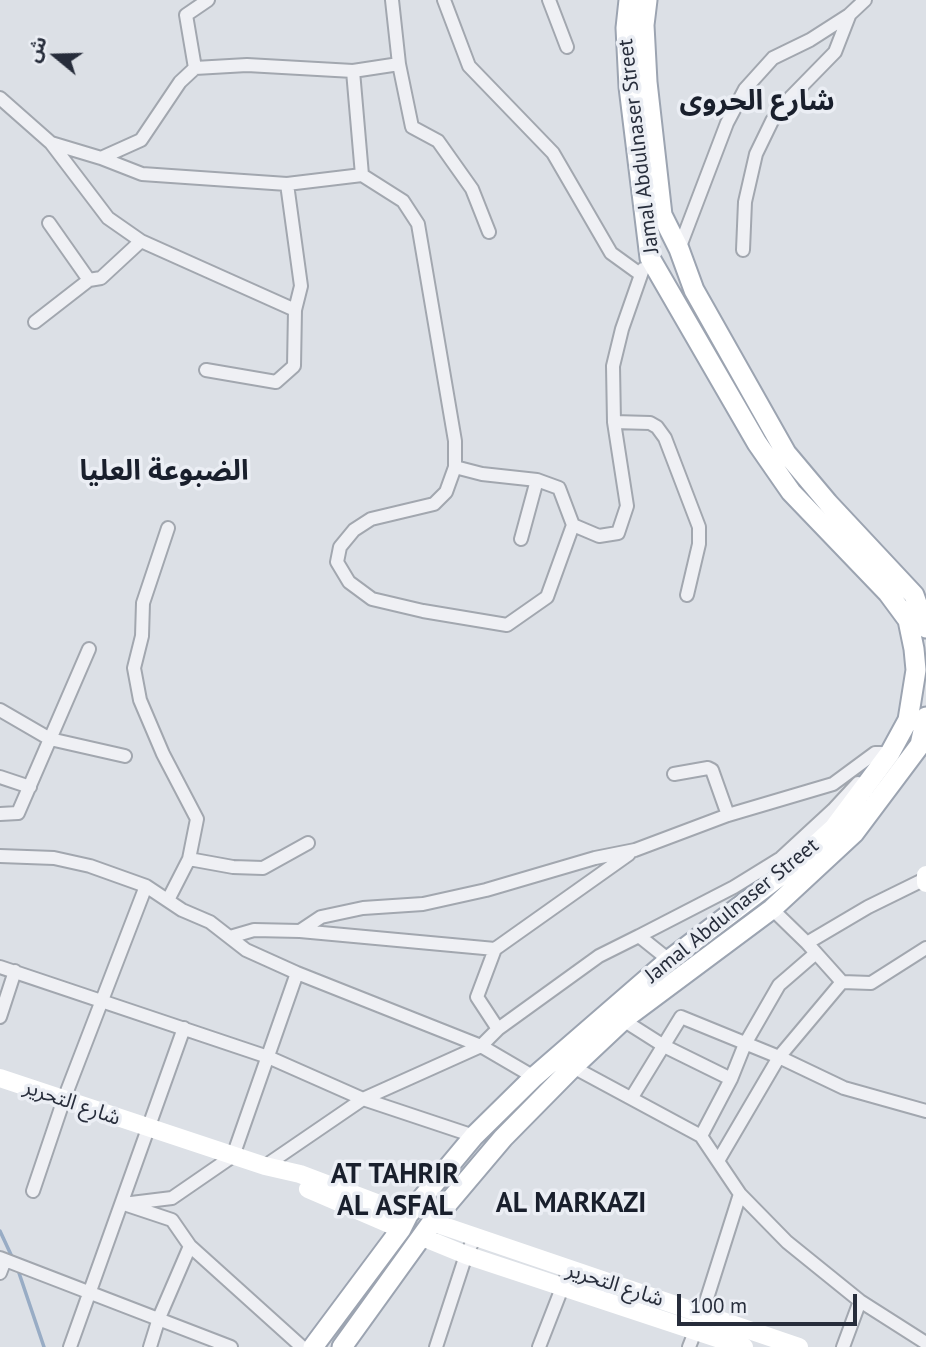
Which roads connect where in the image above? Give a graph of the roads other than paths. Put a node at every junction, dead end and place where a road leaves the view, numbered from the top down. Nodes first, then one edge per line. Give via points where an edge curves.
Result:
1 (208, 0) edge
2 (392, 0) edge
3 (443, 0) edge
4 (549, 0) edge
5 (629, 0) edge
6 (647, 0) edge
7 (865, 0) edge
8 (849, 15) junction
9 (566, 47) dead end
10 (399, 64) junction
11 (195, 68) junction
12 (353, 71) junction
13 (0, 99) edge
14 (51, 143) junction
15 (102, 158) junction
16 (362, 175) junction
17 (287, 184) junction
18 (49, 223) dead end
19 (489, 232) dead end
20 (141, 241) junction
21 (679, 249) junction
22 (743, 250) dead end
23 (645, 266) junction
24 (89, 280) junction
25 (295, 310) junction
26 (35, 322) dead end
27 (206, 370) dead end
28 (614, 422) junction
29 (455, 467) junction
30 (537, 480) junction
31 (573, 525) junction
32 (168, 528) dead end
33 (521, 539) dead end
34 (687, 595) dead end
35 (920, 597) edge
36 (926, 628) edge
37 (89, 649) dead end
38 (0, 710) edge
39 (926, 717) edge
40 (50, 739) junction
41 (923, 745) edge
42 (889, 750) junction
43 (125, 756) dead end
44 (674, 774) dead end
45 (0, 777) edge
46 (30, 787) junction
47 (0, 814) edge
48 (728, 815) junction
49 (308, 843) dead end
50 (635, 850) junction
51 (0, 856) edge
52 (189, 859) junction
53 (926, 879) edge
54 (146, 886) junction
55 (168, 901) junction
56 (772, 909) junction
57 (300, 931) junction
58 (639, 936) junction
59 (230, 937) junction
60 (807, 943) junction
61 (926, 948) edge
62 (495, 949) junction
63 (816, 953) junction
64 (669, 960) junction
65 (0, 967) edge
66 (15, 971) junction
67 (297, 973) junction
68 (842, 982) junction
69 (104, 1000) junction
70 (0, 1017) edge
71 (623, 1020) junction
72 (184, 1028) junction
73 (498, 1029) junction
74 (745, 1044) junction
75 (481, 1046) junction
76 (664, 1046) junction
77 (268, 1057) junction
78 (779, 1057) junction
79 (573, 1067) junction
80 (534, 1077) junction
81 (0, 1078) edge
82 (730, 1079) junction
83 (632, 1097) junction
84 (363, 1099) junction
85 (64, 1100) junction
86 (926, 1111) edge
87 (148, 1128) junction
88 (474, 1136) junction
89 (701, 1136) junction
90 (233, 1156) junction
91 (718, 1161) junction
92 (265, 1166) junction
93 (33, 1191) dead end
94 (740, 1195) junction
95 (123, 1204) junction
96 (404, 1222) junction
97 (427, 1229) junction
98 (475, 1237) junction
99 (190, 1246) junction
100 (466, 1255) junction
101 (2, 1259) edge
102 (0, 1273) edge
103 (566, 1278) junction
104 (89, 1293) junction
105 (860, 1301) junction
106 (159, 1318) junction
107 (699, 1322) junction
108 (926, 1343) edge
109 (70, 1347) edge
110 (150, 1347) edge
111 (231, 1347) edge
112 (302, 1347) edge
113 (313, 1347) edge
114 (342, 1347) edge
115 (436, 1347) edge
116 (539, 1347) edge
117 (689, 1347) edge
118 (744, 1347) edge
119 (799, 1347) edge
120 (843, 1347) edge

1 - 11 street via 186,15
2 - 10 street
3 - 23 street via 469,66 553,153 611,253
4 - 9 street
5 - 23 main road, Jamal Abdulnaser Street via 629,87
6 - 21 main road, Jamal Abdulnaser Street via 647,82 662,215
7 - 8 street
8 - 21 street via 773,58 745,89 727,123
8 - 22 street via 835,52 772,121 756,154 745,202
10 - 12 street
10 - 19 street via 412,127 438,141 472,189
11 - 12 street via 247,65
11 - 15 street via 180,82 141,140
12 - 16 street
13 - 14 street
14 - 15 street
14 - 20 street via 108,218
15 - 17 street via 142,174
16 - 17 street
16 - 29 street via 403,201 418,224 455,441
17 - 25 street via 301,286
18 - 24 street
20 - 24 street via 101,278
20 - 25 street
21 - 23 main road via 662,240 653,246
21 - 35 main road, Jamal Abdulnaser Street via 694,290 786,453
23 - 28 street via 613,366
23 - 42 main road, Jamal Abdulnaser Street via 792,492 908,620 916,670 908,720
24 - 26 street
25 - 27 street via 294,366 276,382
28 - 31 street via 627,506 618,533 599,536
28 - 34 street via 650,423 665,438 699,527
29 - 30 street
29 - 31 street via 446,492 434,504 372,519 354,530 340,547 337,562 349,582 372,599 507,625 547,597
30 - 31 street via 559,488
30 - 33 street
32 - 52 street via 143,603 142,636 134,668 140,700 197,819
35 - 36 main road, Jamal Abdulnaser Street
37 - 40 street
38 - 40 street
39 - 41 main road, Jamal Abdulnaser Street
40 - 43 street
40 - 46 street
41 - 42 main road
41 - 56 main road, Jamal Abdulnaser Street via 853,833
42 - 48 street via 875,753 833,783
42 - 58 street via 781,858
42 - 64 main road, Jamal Abdulnaser Street via 834,828 788,870
44 - 48 street via 712,770
45 - 46 street
46 - 47 street via 18,813
48 - 50 street
49 - 52 street via 263,868
50 - 57 street via 423,904 363,908 321,917
50 - 62 street
51 - 54 street via 54,858
52 - 55 street
53 - 60 street
54 - 55 street
54 - 69 street
55 - 59 street
56 - 60 street
56 - 71 main road, Jamal Abdulnaser Street
57 - 59 street via 254,930
57 - 62 street
58 - 64 street
58 - 73 street via 599,956
59 - 67 street via 246,950
60 - 63 street
61 - 68 street via 871,983
62 - 73 street via 477,998
63 - 68 street
63 - 74 street via 779,985
64 - 80 main road, Jamal Abdulnaser Street
65 - 66 street
66 - 69 street
66 - 70 street
67 - 75 street
67 - 77 street
68 - 78 street
69 - 72 street
69 - 85 street
71 - 76 street
71 - 79 main road, Jamal Abdulnaser Street
72 - 77 street
72 - 87 street
73 - 75 street
74 - 76 street via 681,1017
74 - 78 street
74 - 82 street
75 - 80 street
75 - 84 street
76 - 82 street
76 - 83 street
77 - 84 street
77 - 90 street
78 - 86 street via 844,1087
78 - 91 street
79 - 83 street
79 - 97 main road, Jamal Abdulnaser Street via 503,1138
80 - 88 main road, Jamal Abdulnaser Street
81 - 85 main road, شارع التحرير
82 - 89 street
83 - 89 street
84 - 88 street
84 - 92 street
85 - 87 main road, شارع التحرير
85 - 93 street
87 - 90 main road, شارع التحرير
87 - 95 street
88 - 96 main road, Jamal Abdulnaser Street
89 - 91 street
90 - 92 main road, شارع التحرير
90 - 95 street via 172,1198
91 - 94 street
92 - 96 main road, شارع التحرير via 300,1174
94 - 105 street via 787,1242
94 - 107 street
95 - 99 street via 172,1220
95 - 104 street
96 - 113 main road, Jamal Abdulnaser Street
97 - 98 main road, شارع التحرير
97 - 100 main road, شارع التحرير
97 - 114 main road, Jamal Abdulnaser Street
98 - 100 street
98 - 103 main road, شارع التحرير
99 - 106 street
99 - 112 street
100 - 103 main road, شارع التحرير
100 - 115 street
101 - 102 street
101 - 104 street
103 - 107 main road, شارع التحرير
103 - 116 street
104 - 106 street
104 - 109 street
105 - 108 street
105 - 120 street
106 - 110 street
106 - 111 street
107 - 117 street
107 - 118 main road, شارع التحرير
107 - 119 main road, شارع التحرير

